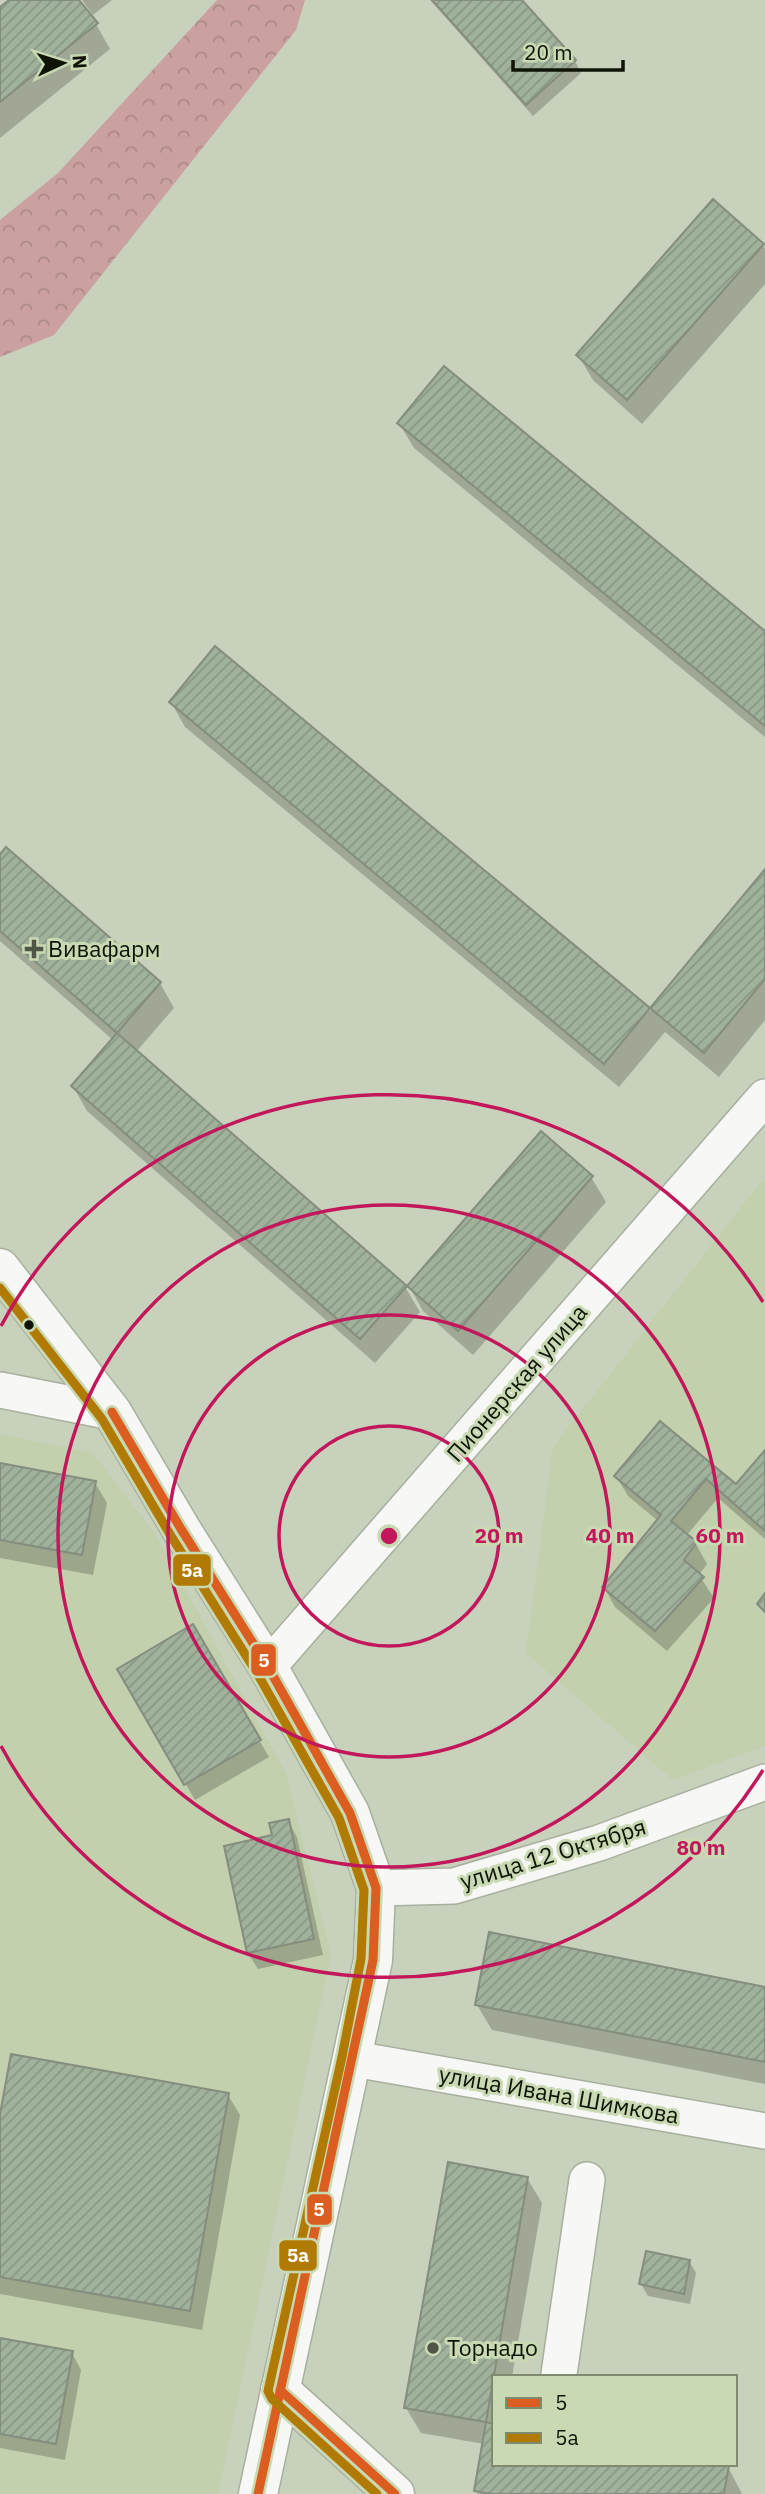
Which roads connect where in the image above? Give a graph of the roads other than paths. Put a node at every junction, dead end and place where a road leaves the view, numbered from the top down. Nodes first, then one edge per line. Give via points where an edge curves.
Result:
1 (764, 1101) edge
2 (0, 1268) edge
3 (0, 1390) edge
4 (112, 1412) junction
5 (268, 1667) junction
6 (765, 1782) edge
7 (376, 1888) junction
8 (354, 2059) junction
9 (765, 2131) edge
10 (587, 2180) dead end
11 (559, 2374) dead end
12 (280, 2390) junction
13 (258, 2494) edge
14 (395, 2494) edge

1 - 5 street, Пионерская улица
2 - 4 street
3 - 4 street
4 - 5 street
5 - 7 street via 350,1814
6 - 7 street, улица 12 Октября via 598,1843 454,1886
7 - 8 street via 373,1960
8 - 9 street, улица Ивана Шимкова
8 - 12 street
10 - 11 street
12 - 13 street
12 - 14 street

